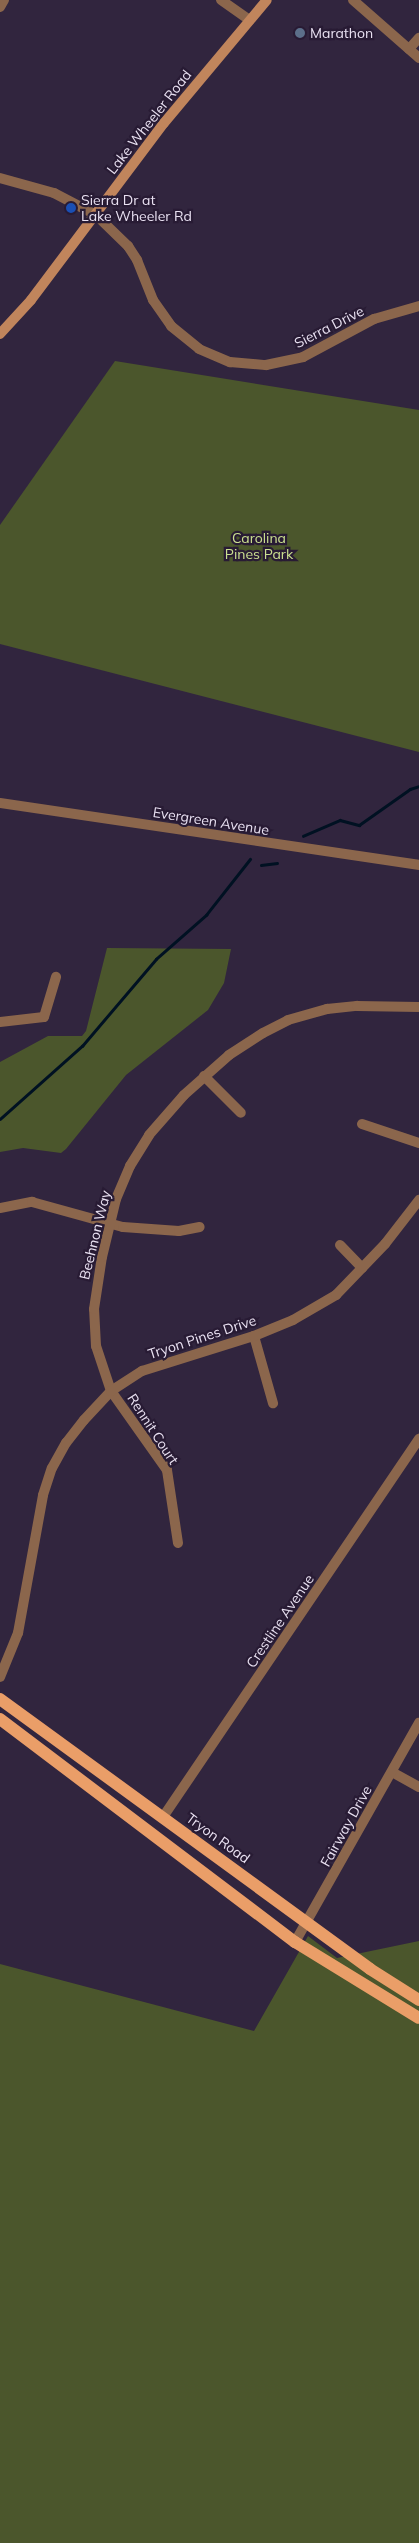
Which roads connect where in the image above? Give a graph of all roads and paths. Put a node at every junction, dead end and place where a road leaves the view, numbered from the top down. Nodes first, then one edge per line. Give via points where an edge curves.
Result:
1 (4, 0) edge
2 (221, 0) edge
3 (267, 0) edge
4 (353, 0) edge
5 (0, 7) edge
6 (250, 20) junction
7 (419, 38) edge
8 (409, 49) junction
9 (419, 58) edge
10 (0, 178) edge
11 (96, 215) junction
12 (419, 306) edge
13 (0, 334) edge
14 (0, 803) edge
15 (419, 865) edge
16 (56, 977) dead end
17 (419, 1007) edge
18 (0, 1022) edge
19 (204, 1076) junction
20 (241, 1113) dead end
21 (362, 1124) dead end
22 (419, 1143) edge
23 (419, 1200) edge
24 (0, 1208) edge
25 (110, 1223) junction
26 (200, 1227) dead end
27 (340, 1245) dead end
28 (362, 1268) junction
29 (254, 1336) junction
30 (111, 1391) junction
31 (273, 1403) dead end
32 (419, 1439) edge
33 (178, 1543) dead end
34 (0, 1676) edge
35 (0, 1699) edge
36 (0, 1719) edge
37 (419, 1723) edge
38 (392, 1772) junction
39 (419, 1787) edge
40 (163, 1817) junction
41 (307, 1923) junction
42 (295, 1942) junction
43 (419, 2000) edge
44 (419, 2018) edge

1 - 5 street
2 - 6 street
3 - 6 main road, Lake Wheeler Road
4 - 8 street
6 - 11 main road, Lake Wheeler Road via 164,123
7 - 8 street
8 - 9 street
10 - 11 street, Sierra Drive via 54,193
11 - 12 street, Sierra Drive via 128,246 153,300 171,326 199,349 230,362 266,365 303,357 374,319
11 - 13 main road, Lake Wheeler Road via 31,300
14 - 15 street, Evergreen Avenue
16 - 18 street via 44,1017
17 - 19 street, Beehnon Way via 357,1006 327,1009 288,1020 229,1055
19 - 20 street
19 - 25 street, Beehnon Way via 149,1135 130,1166
21 - 22 street
23 - 28 street, Tryon Pines Drive
24 - 25 street via 32,1202
25 - 26 street via 148,1230
25 - 30 street, Beehnon Way via 96,1288 94,1327 99,1361
27 - 28 street
28 - 29 street, Tryon Pines Drive via 336,1295 293,1320
29 - 30 street, Tryon Pines Drive via 142,1371
29 - 31 street
30 - 33 street, Rennit Court via 166,1470
30 - 34 street, Tryon Pines Drive via 66,1443 52,1468 38,1519 18,1633
32 - 40 street, Crestline Avenue
35 - 40 main road, Tryon Road
36 - 42 main road
37 - 38 street, Fairway Drive
38 - 39 street
38 - 41 street, Fairway Drive
40 - 41 main road, Tryon Road
41 - 42 street, Fairway Drive
41 - 43 main road, Tryon Road
42 - 44 main road

